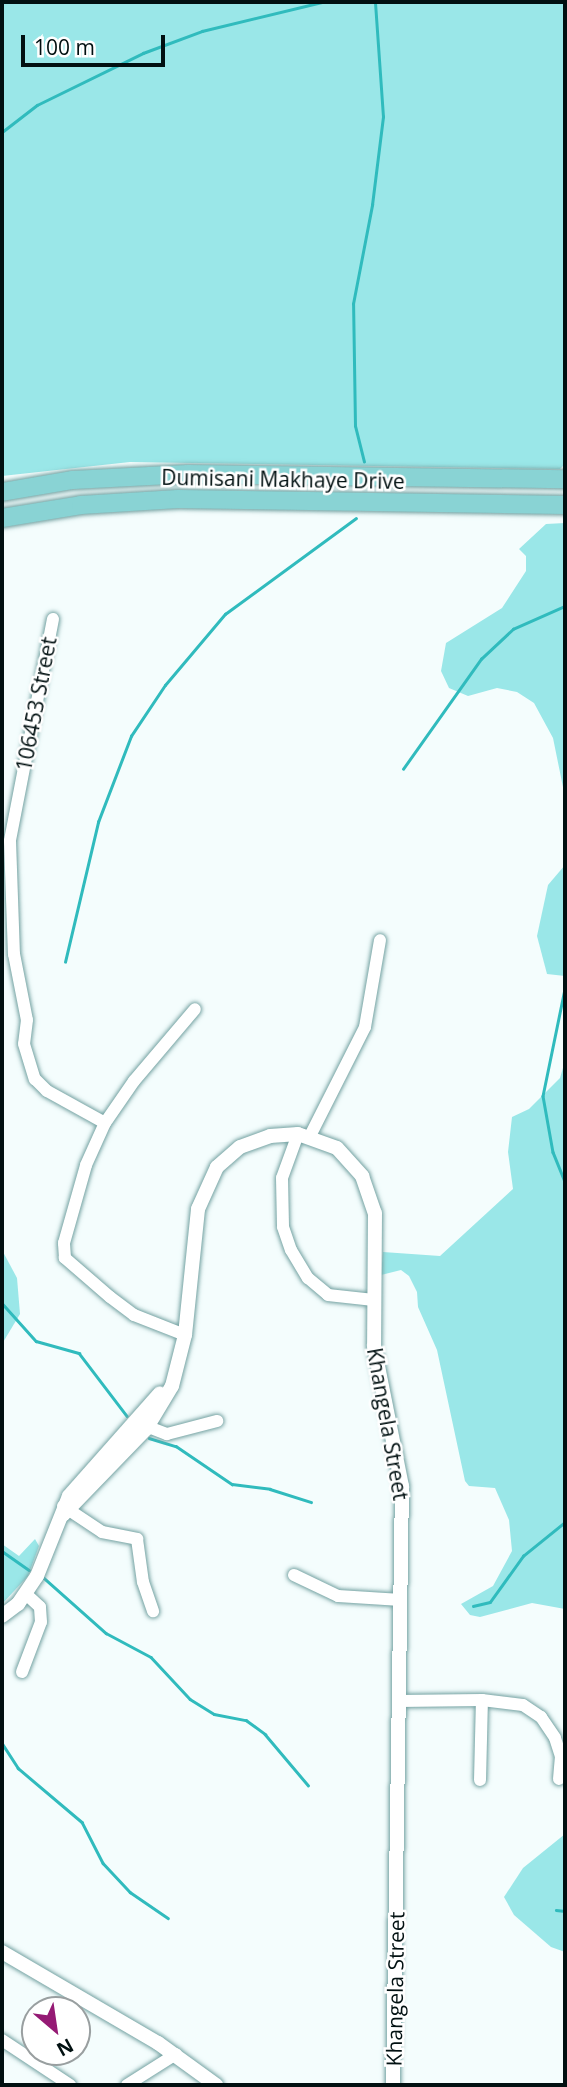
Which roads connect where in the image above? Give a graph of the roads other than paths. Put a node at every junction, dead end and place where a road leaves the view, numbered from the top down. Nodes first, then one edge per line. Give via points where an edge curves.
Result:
1 (565, 480) edge
2 (2, 492) edge
3 (565, 505) edge
4 (2, 518) edge
5 (52, 619) dead end
6 (380, 940) dead end
7 (8, 952) edge
8 (195, 1009) dead end
9 (105, 1123) junction
10 (304, 1135) junction
11 (374, 1300) junction
12 (185, 1335) junction
13 (217, 1421) dead end
14 (142, 1426) junction
15 (65, 1511) junction
16 (294, 1575) dead end
17 (26, 1594) junction
18 (401, 1600) junction
19 (153, 1611) dead end
20 (2, 1616) edge
21 (22, 1672) dead end
22 (482, 1700) junction
23 (399, 1701) junction
24 (559, 1779) dead end
25 (480, 1780) dead end
26 (2, 1952) edge
27 (2, 2040) edge
28 (176, 2054) junction
29 (69, 2085) edge
30 (127, 2085) edge
31 (216, 2085) edge
32 (393, 2085) edge

1 - 2 main road, Dumisani Makhaye Drive via 188,474 72,480
3 - 4 main road, Dumisani Makhaye Drive via 178,499 81,505
5 - 7 street, 106453 Street via 10,841
6 - 10 street via 365,1027
7 - 9 street, 106453 Street via 27,1020 24,1044 35,1079 47,1091
8 - 9 street
9 - 12 street via 70,1215 65,1258 135,1315
10 - 11 street, Khangela Street via 337,1148 351,1161 370,1193 377,1235
10 - 11 street via 282,1178 283,1227 290,1250 308,1278 328,1295
10 - 12 street via 270,1136 240,1147 209,1179 195,1226
11 - 18 street, Khangela Street via 376,1363 402,1486
12 - 14 street via 180,1360
13 - 14 street via 178,1433
14 - 15 street via 87,1472
15 - 17 street
15 - 19 street via 102,1532 137,1539
16 - 18 street via 338,1596
17 - 20 street
17 - 21 street via 38,1604 41,1622
18 - 23 street, Khangela Street
22 - 23 street
22 - 24 street via 523,1705 541,1717 559,1748
22 - 25 street
23 - 32 street, Khangela Street
26 - 28 street
27 - 29 street
28 - 30 street
28 - 31 street

